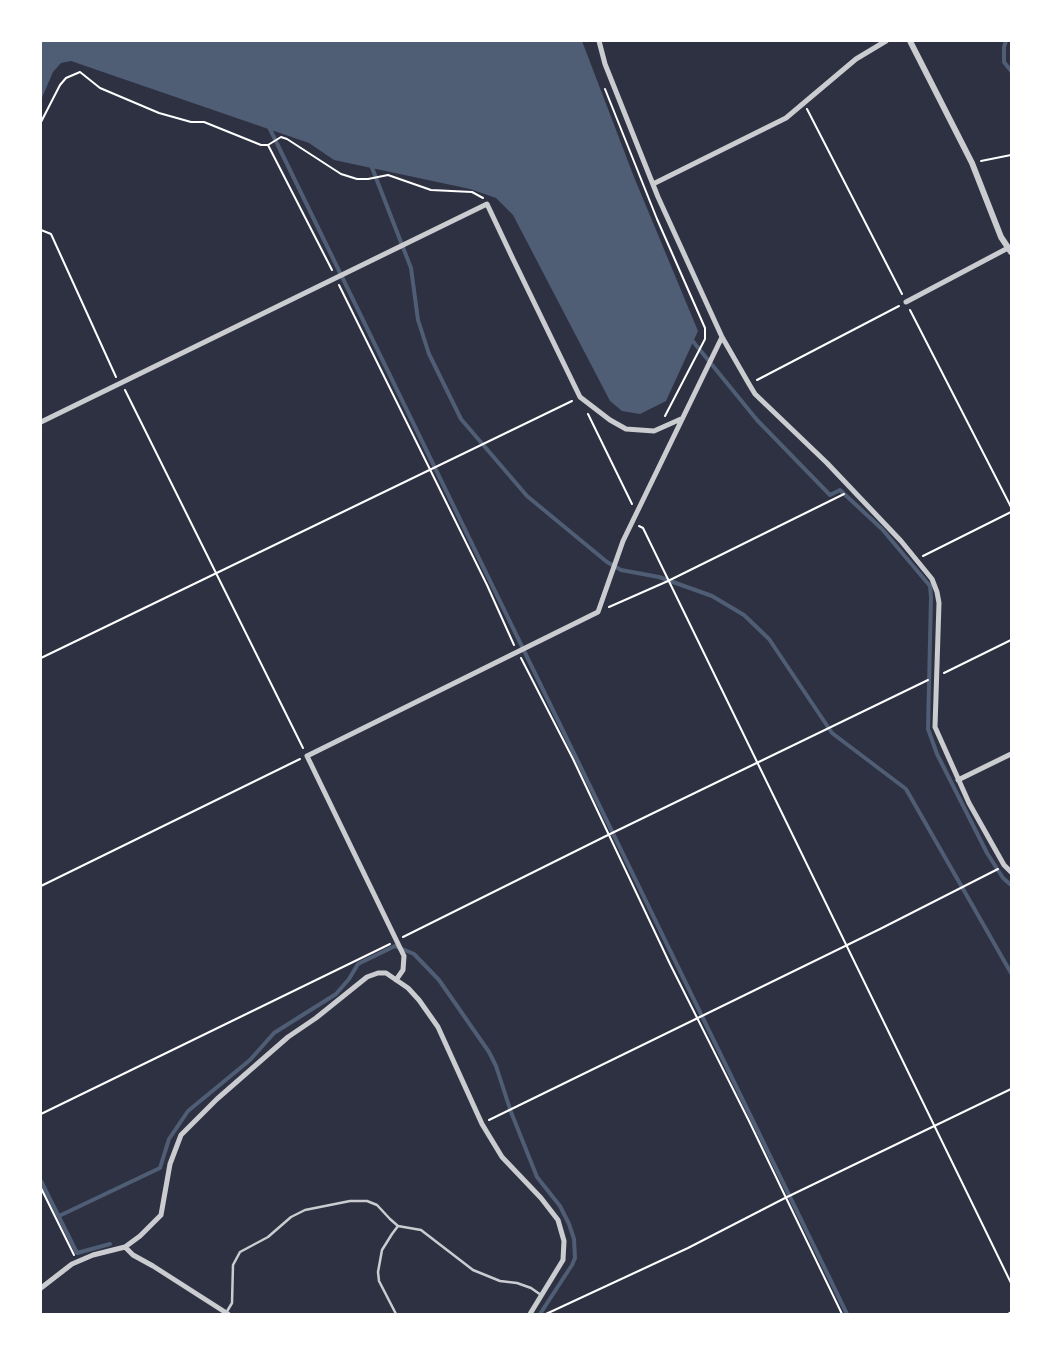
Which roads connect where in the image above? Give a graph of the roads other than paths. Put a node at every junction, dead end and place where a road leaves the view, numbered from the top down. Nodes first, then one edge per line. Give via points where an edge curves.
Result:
1 (599, 41) edge
2 (886, 41) edge
3 (910, 41) edge
4 (653, 184) junction
5 (1009, 250) edge
6 (906, 302) road end
7 (722, 337) junction
8 (682, 419) junction
9 (41, 422) edge
10 (1011, 754) edge
11 (958, 780) junction
12 (1011, 872) edge
13 (396, 980) junction
14 (398, 1226) junction
15 (125, 1247) junction
16 (41, 1288) edge
17 (541, 1295) junction
18 (227, 1313) edge
19 (396, 1314) edge
20 (530, 1314) edge

1 - 4 street via 605,64
2 - 4 street via 856,59 786,118
3 - 5 street via 972,163
4 - 7 street
5 - 6 street
7 - 8 street
7 - 11 street via 755,394 827,463 901,541 932,580 939,603 935,727
8 - 9 street via 648,432 626,429 580,397 488,204
8 - 13 street via 623,541 598,612 307,756 404,956 402,970
10 - 11 street
11 - 12 street via 1004,866
13 - 15 street via 386,973 367,976 288,1037 217,1099 182,1135 170,1164 161,1215
13 - 17 street via 419,1000 438,1027 482,1124 502,1157 558,1220 564,1241 563,1260
14 - 17 lane via 421,1230 473,1270 500,1281 531,1288
14 - 18 lane via 377,1205 367,1201 305,1210 268,1238 240,1252 233,1265 232,1303
14 - 19 lane via 382,1250 378,1272 379,1281
15 - 16 street via 76,1262
15 - 18 street
17 - 20 street

